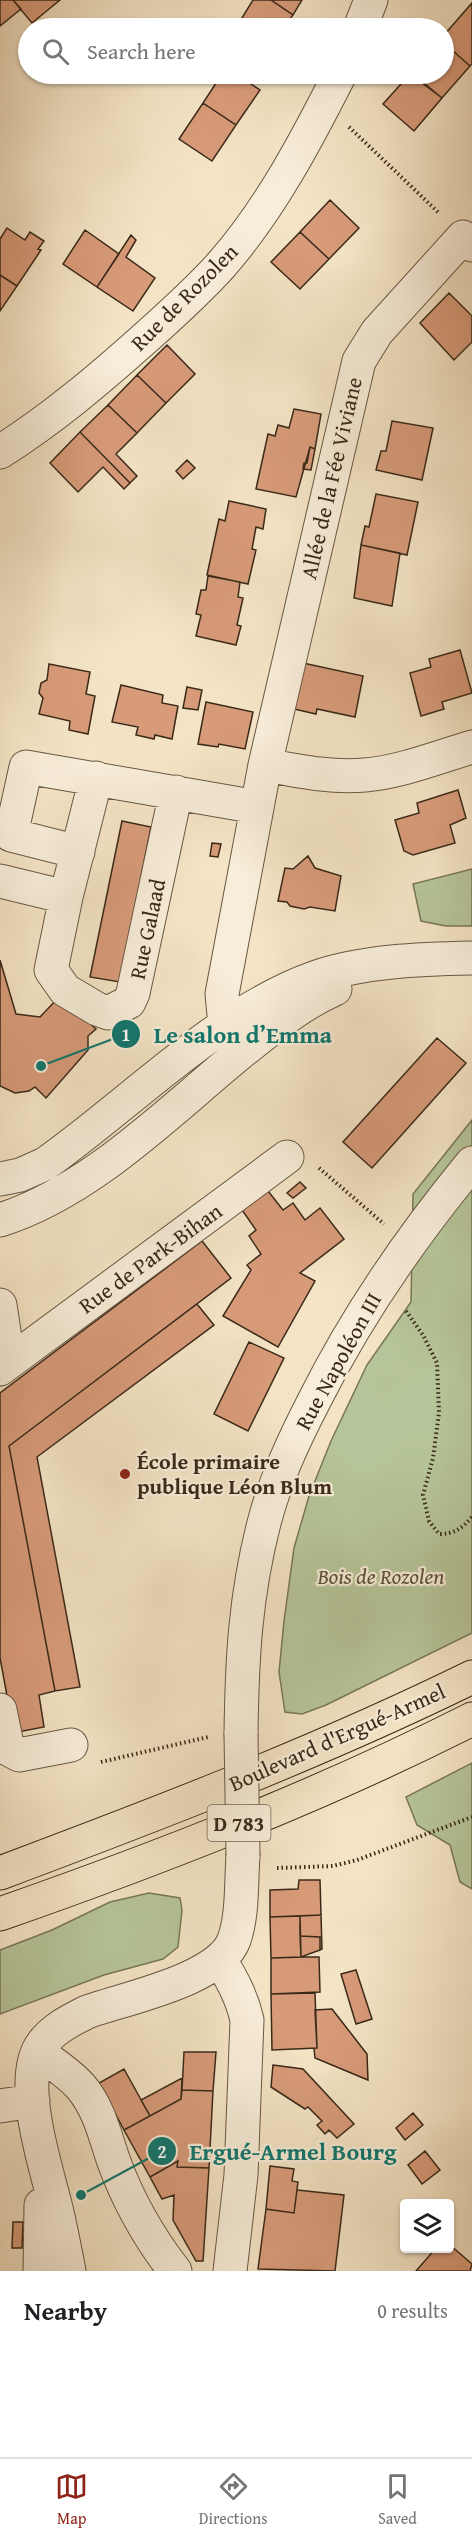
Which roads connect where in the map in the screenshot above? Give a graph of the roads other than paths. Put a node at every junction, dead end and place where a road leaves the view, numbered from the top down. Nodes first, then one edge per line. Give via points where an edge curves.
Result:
1 (371, 0) edge
2 (364, 18) edge
3 (335, 84) edge
4 (468, 241) edge
5 (0, 452) edge
6 (472, 747) edge
7 (264, 765) junction
8 (96, 778) junction
9 (176, 792) junction
10 (257, 807) junction
11 (78, 852) junction
12 (0, 881) edge
13 (66, 897) junction
14 (472, 958) edge
15 (237, 1036) junction
16 (300, 1160) road end
17 (472, 1163) edge
18 (0, 1179) edge
19 (0, 1220) edge
20 (0, 1305) edge
21 (7, 1364) edge
22 (472, 1677) edge
23 (0, 1710) edge
24 (472, 1719) edge
25 (82, 1755) road end
26 (0, 1872) edge
27 (0, 1914) edge
28 (220, 1959) junction
29 (38, 2052) junction
30 (33, 2101) junction
31 (0, 2106) edge
32 (41, 2155) junction
33 (40, 2271) edge
34 (69, 2271) edge
35 (175, 2271) edge
36 (230, 2271) edge

1 - 2 street
3 - 5 street, Rue de Rozolen via 273,194 223,263 71,403
4 - 7 street, Allée de la Fée Viviane via 377,332 359,361
6 - 7 street via 366,775 324,776
7 - 10 street
8 - 9 street
8 - 11 street, Rue Galaad
8 - 11 street via 26,767 11,835
9 - 10 street
9 - 13 street, Rue Galaad via 133,993 129,1002 108,1013 65,990 51,970
10 - 15 street via 222,994 222,1007
11 - 13 street, Rue Galaad
12 - 13 street
14 - 15 street via 387,964
15 - 18 street via 45,1164
15 - 19 street via 135,1140 102,1166 56,1195
16 - 21 street, Rue de Park-Bihan
17 - 28 street, Rue Napoléon III, bridge via 378,1288 348,1337 278,1476 246,1609 242,1668 225,1736 256,1862 240,1905 234,1940
20 - 21 street
22 - 26 main road, Boulevard d'Ergué-Armel / D 783 via 285,1763
23 - 25 street via 8,1749 12,1752
24 - 27 main road, D 783 via 208,1836
28 - 29 street via 189,1978 69,2021
28 - 36 street via 236,1986 247,2020 241,2175
29 - 30 street via 31,2081
29 - 35 street via 87,2095 140,2217
30 - 31 street
30 - 32 street
32 - 33 street
32 - 34 street

